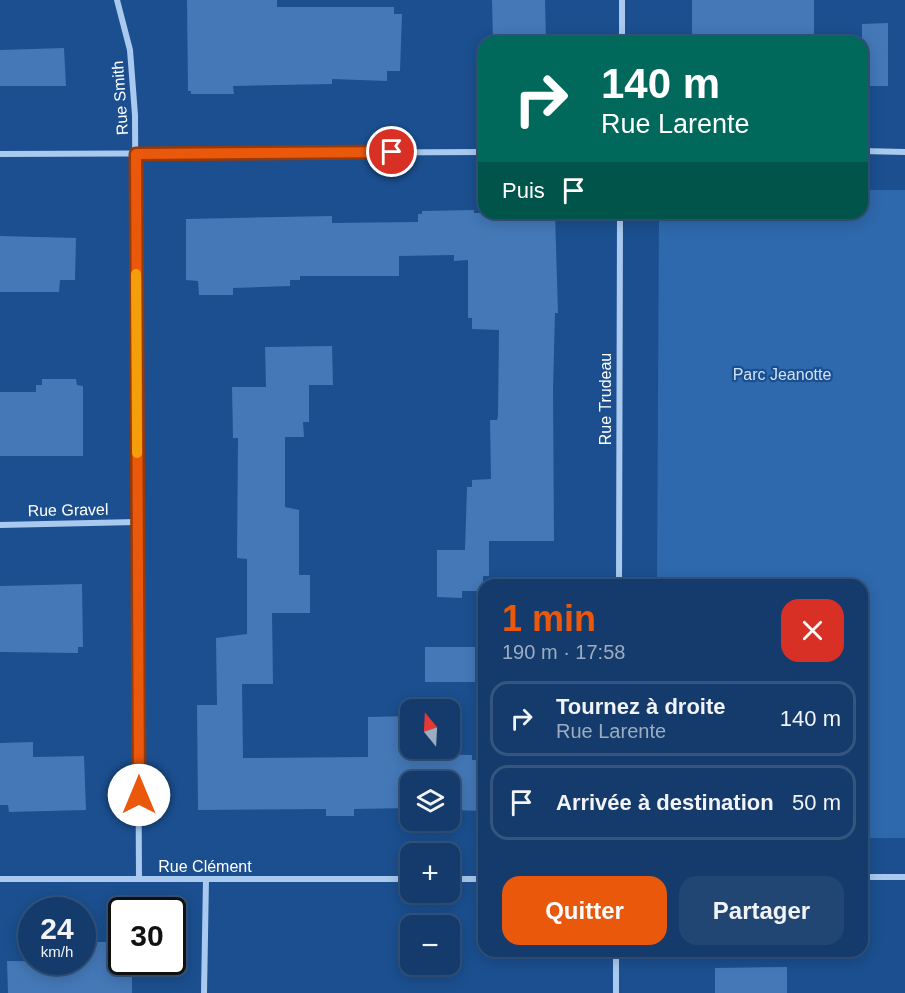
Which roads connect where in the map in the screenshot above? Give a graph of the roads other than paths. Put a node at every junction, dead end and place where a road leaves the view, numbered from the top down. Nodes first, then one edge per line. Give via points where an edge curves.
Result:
1 (117, 0) edge
2 (622, 0) edge
3 (622, 36) edge
4 (868, 151) edge
5 (478, 152) edge
6 (905, 152) edge
7 (0, 154) edge
8 (136, 154) junction
9 (620, 219) edge
10 (137, 522) junction
11 (0, 525) edge
12 (619, 579) edge
13 (868, 877) edge
14 (905, 877) edge
15 (0, 879) edge
16 (139, 879) junction
17 (206, 879) junction
18 (400, 879) edge
19 (460, 879) edge
20 (478, 879) edge
21 (616, 957) edge
22 (204, 993) edge
23 (616, 993) edge

1 - 8 street, Rue Smith via 133,73
2 - 3 street
4 - 6 street
5 - 8 street
7 - 8 street
8 - 10 street, Rue Smith
9 - 12 street, Rue Trudeau
10 - 11 street, Rue Gravel
10 - 16 street, Rue Smith
13 - 14 street
15 - 16 street, Rue Clément
16 - 17 street, Rue Clément
17 - 18 street, Rue Clément
17 - 22 street
19 - 20 street
21 - 23 street

